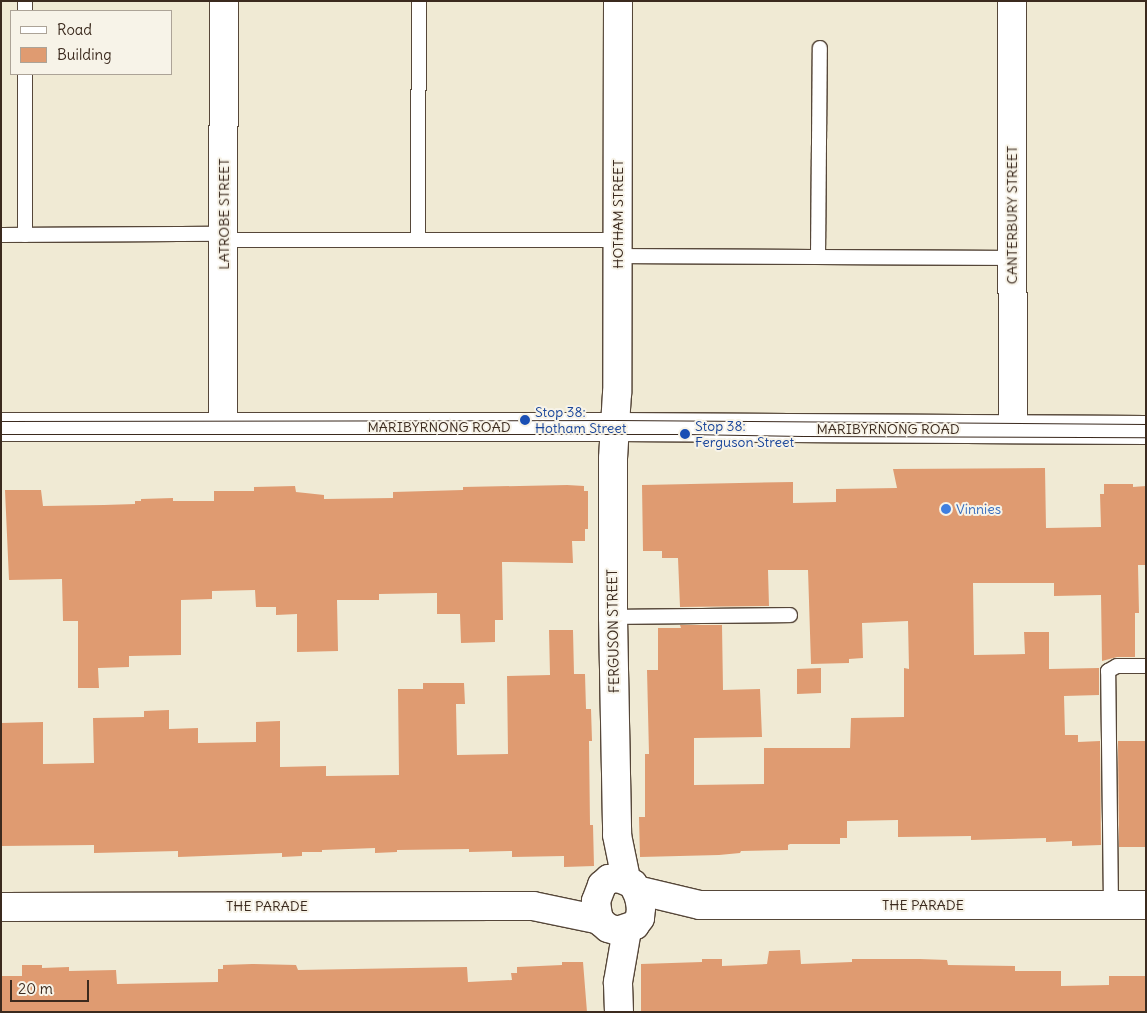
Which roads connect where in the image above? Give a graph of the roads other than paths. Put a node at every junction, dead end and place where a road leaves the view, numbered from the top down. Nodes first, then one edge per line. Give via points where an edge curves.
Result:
1 (224, 1) edge
2 (419, 1) edge
3 (618, 1) edge
4 (1012, 1) edge
5 (820, 48) dead end
6 (25, 75) edge
7 (1, 235) edge
8 (25, 235) junction
9 (224, 237) junction
10 (418, 240) junction
11 (618, 248) junction
12 (818, 257) junction
13 (1012, 258) junction
14 (1, 427) edge
15 (223, 427) junction
16 (614, 427) junction
17 (1013, 429) junction
18 (1146, 430) edge
19 (790, 614) dead end
20 (613, 616) junction
21 (1146, 666) edge
22 (618, 885) junction
23 (700, 905) junction
24 (1111, 905) junction
25 (1146, 905) edge
26 (533, 906) junction
27 (1, 907) edge
28 (618, 925) junction
29 (618, 1012) edge

1 - 9 street, LATROBE STREET
2 - 10 lane
3 - 11 street, HOTHAM STREET
4 - 13 street, CANTERBURY STREET
5 - 12 lane
6 - 8 lane
7 - 8 lane
8 - 9 lane
9 - 10 lane
9 - 15 street, LATROBE STREET
10 - 11 lane
11 - 12 lane
11 - 16 street, HOTHAM STREET
12 - 13 lane
13 - 17 street, CANTERBURY STREET
14 - 15 street, MARIBYRNONG ROAD
15 - 16 street, MARIBYRNONG ROAD
16 - 17 street, MARIBYRNONG ROAD
16 - 20 street, FERGUSON STREET
17 - 18 street, MARIBYRNONG ROAD
19 - 20 lane
20 - 22 street, FERGUSON STREET
21 - 24 lane via 1118,666 1108,671
22 - 23 street, THE PARADE
22 - 26 street, THE PARADE
22 - 28 street via 596,901
22 - 28 street via 641,908
23 - 24 street, THE PARADE
23 - 28 street, THE PARADE
24 - 25 street, THE PARADE
26 - 27 street, THE PARADE
26 - 28 street, THE PARADE
28 - 29 street

